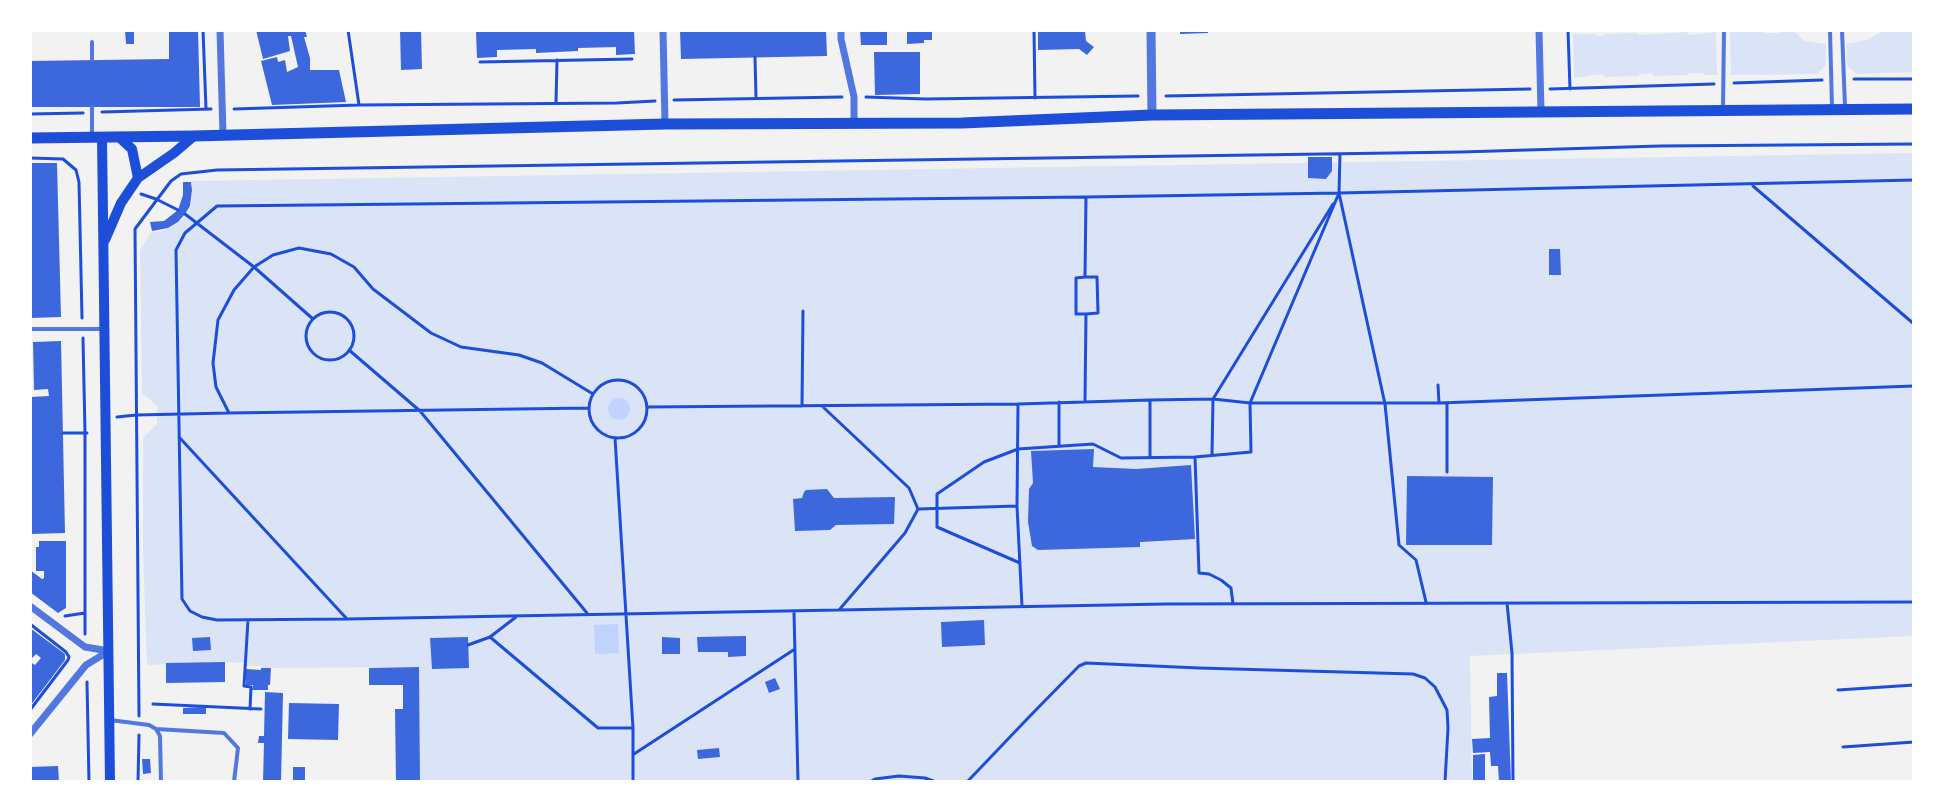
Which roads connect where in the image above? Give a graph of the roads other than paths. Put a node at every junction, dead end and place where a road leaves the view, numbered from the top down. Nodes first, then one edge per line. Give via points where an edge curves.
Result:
1 (220, 30) edge
2 (663, 30) edge
3 (841, 30) edge
4 (1151, 30) edge
5 (1539, 30) edge
6 (1724, 30) edge
7 (1830, 30) edge
8 (1842, 30) edge
9 (92, 42) dead end
10 (92, 60) dead end
11 (1832, 109) junction
12 (1845, 109) junction
13 (1914, 109) edge
14 (92, 110) road end
15 (1723, 110) junction
16 (1541, 111) junction
17 (1152, 115) junction
18 (854, 122) junction
19 (665, 124) junction
20 (223, 135) junction
21 (194, 136) junction
22 (97, 137) junction
23 (119, 137) junction
24 (30, 138) edge
25 (138, 178) junction
26 (103, 246) junction
27 (30, 329) edge
28 (105, 329) junction
29 (30, 606) edge
30 (109, 651) junction
31 (109, 720) junction
32 (156, 729) junction
33 (30, 734) edge
34 (110, 782) edge
35 (161, 782) edge
36 (234, 782) edge

1 - 20 street
2 - 19 street
3 - 18 street
4 - 17 street
5 - 16 street
6 - 15 lane
7 - 11 lane
8 - 12 lane
9 - 10 lane
11 - 12 main road
11 - 15 main road
12 - 13 main road
14 - 22 lane
15 - 16 main road
16 - 17 main road
17 - 18 main road
18 - 19 main road
19 - 20 main road
20 - 21 main road
21 - 23 main road
21 - 25 main road
22 - 23 main road
22 - 24 main road
22 - 26 main road
23 - 25 main road via 132,149
25 - 26 main road
26 - 28 main road
27 - 28 lane
28 - 30 main road
29 - 30 street via 85,647
30 - 31 main road
30 - 33 street via 86,665
31 - 32 lane
31 - 34 main road
32 - 35 lane
32 - 36 lane via 224,733 238,748

